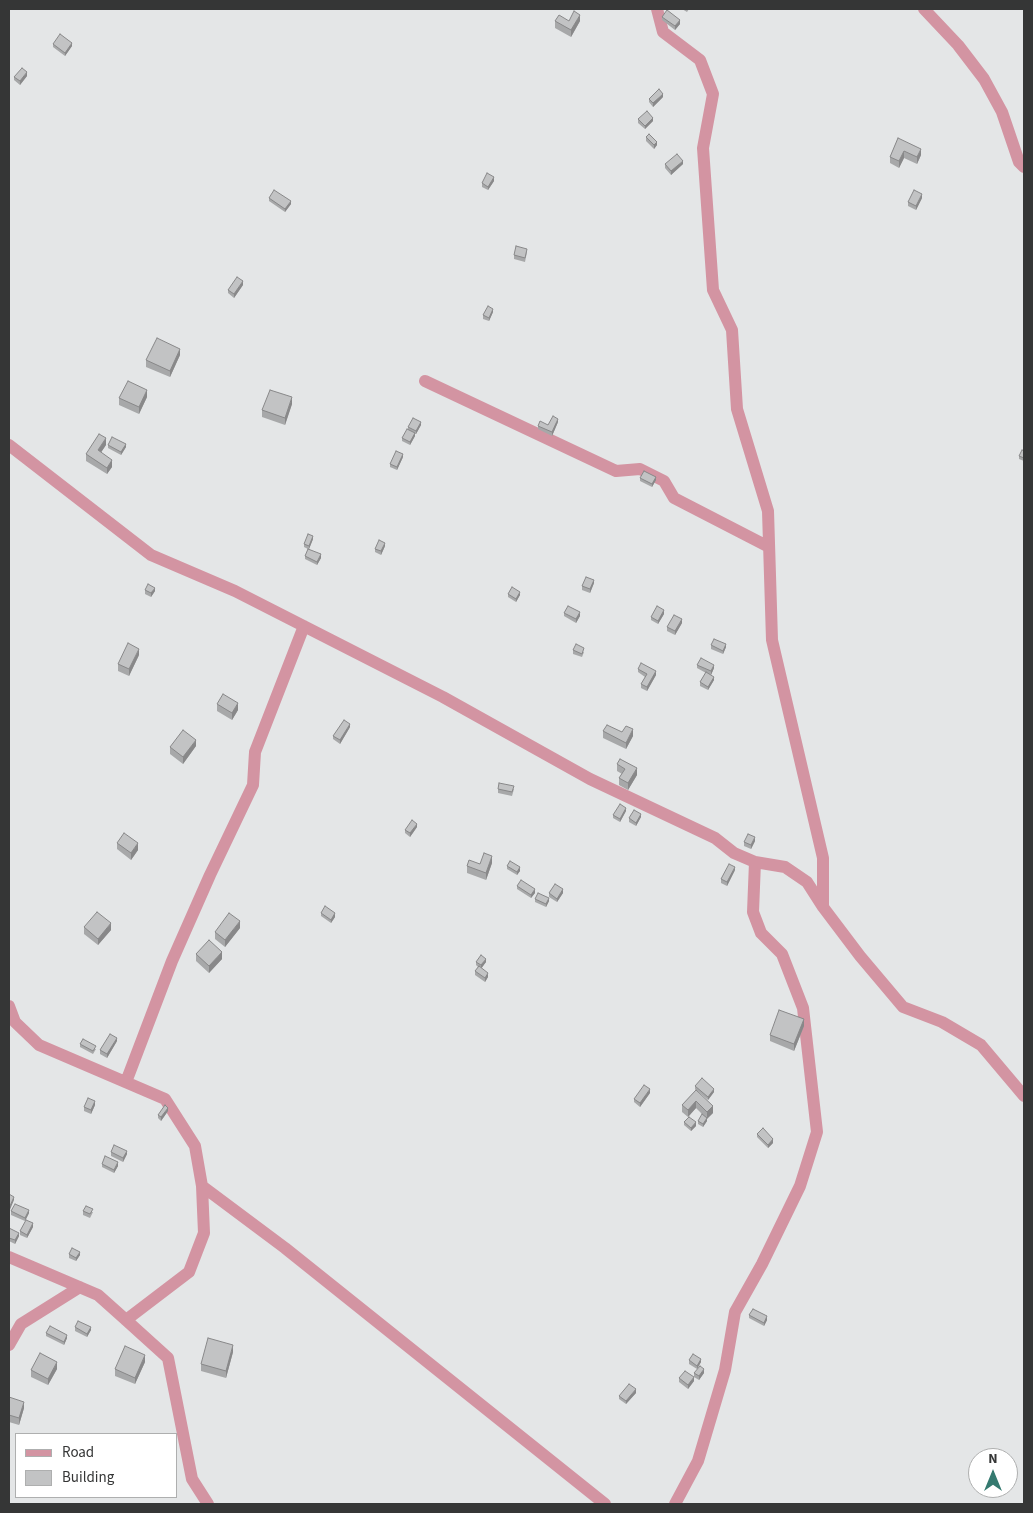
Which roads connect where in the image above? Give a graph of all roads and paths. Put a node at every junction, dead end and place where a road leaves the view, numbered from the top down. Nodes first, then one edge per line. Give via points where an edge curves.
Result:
1 (657, 9) edge
2 (924, 9) edge
3 (1024, 167) edge
4 (425, 382) dead end
5 (9, 445) edge
6 (769, 547) junction
7 (304, 626) junction
8 (754, 862) junction
9 (822, 907) junction
10 (9, 1006) edge
11 (126, 1082) junction
12 (1024, 1096) edge
13 (202, 1186) junction
14 (9, 1257) edge
15 (80, 1287) junction
16 (126, 1320) junction
17 (9, 1345) edge
18 (208, 1504) edge
19 (605, 1504) edge
20 (676, 1504) edge

1 - 6 street via 663,32 700,60 713,94 703,148 713,290 732,330 737,409 768,511
2 - 3 street via 984,79 1002,112 1019,162
4 - 6 street via 616,470 640,469 664,481 674,498
5 - 7 street via 151,554
6 - 9 street via 772,640 823,858
7 - 8 street via 590,779 715,838 734,853
7 - 11 street via 255,752 253,785 172,961
8 - 9 street via 785,868 807,882
8 - 20 street via 753,912 761,933 782,954 804,1008 816,1132 800,1186 735,1312 725,1370 698,1461
9 - 12 street via 903,1007 942,1022 981,1045
10 - 11 street via 15,1022 39,1045
11 - 13 street via 165,1099 195,1146
13 - 16 street via 204,1233 188,1272
13 - 19 street via 285,1248
14 - 15 street
15 - 16 street via 98,1295
15 - 17 street via 22,1324
16 - 18 street via 168,1358 192,1479

